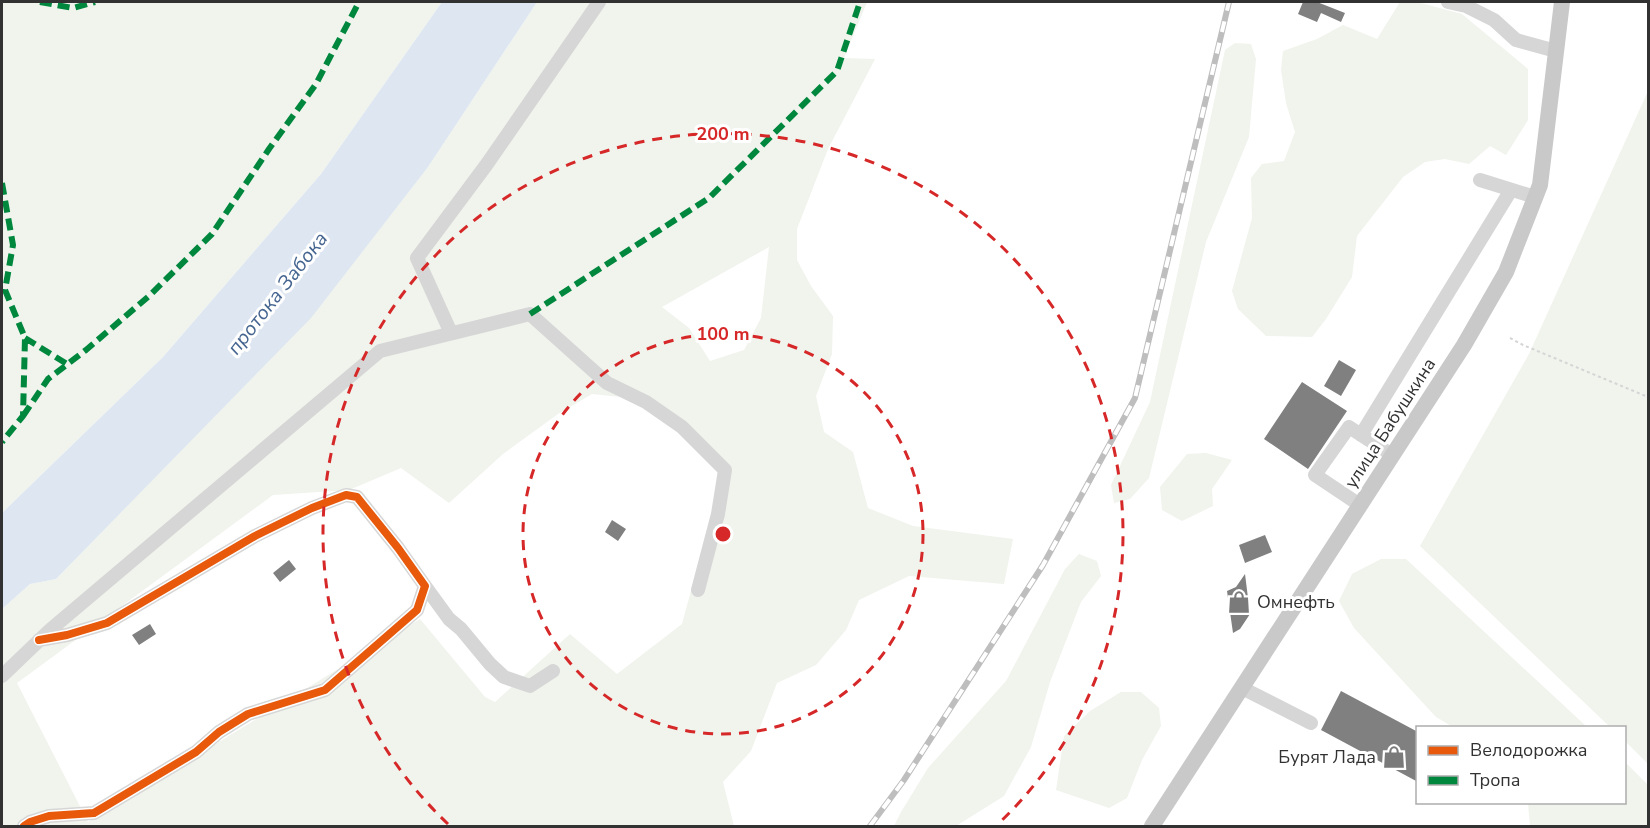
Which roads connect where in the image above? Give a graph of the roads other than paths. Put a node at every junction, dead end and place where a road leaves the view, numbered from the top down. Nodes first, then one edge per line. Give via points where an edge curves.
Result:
1 (599, 2) edge
2 (1448, 2) edge
3 (1562, 2) edge
4 (1556, 51) junction
5 (1480, 180) dead end
6 (1511, 190) junction
7 (1535, 197) junction
8 (451, 333) junction
9 (1362, 435) junction
10 (1392, 455) junction
11 (1360, 505) junction
12 (425, 586) junction
13 (698, 590) dead end
14 (44, 635) junction
15 (553, 671) dead end
16 (2, 676) edge
17 (1242, 688) junction
18 (1311, 723) dead end
19 (24, 826) edge
20 (1152, 826) edge

1 - 8 street via 417,258
2 - 4 street via 1494,20 1516,40
3 - 4 main road, улица Бабушкина
4 - 7 main road, улица Бабушкина via 1540,185
5 - 6 street
6 - 7 street
6 - 9 street
7 - 10 main road, улица Бабушкина via 1495,294
8 - 13 street via 530,314 607,383 646,402 682,427 725,470
8 - 14 street via 380,351
9 - 10 street
9 - 11 street via 1348,427 1315,475
10 - 11 main road, улица Бабушкина
11 - 17 main road, улица Бабушкина
12 - 14 street via 357,497 346,495 255,536 107,623 68,635
12 - 15 street via 449,619 504,677 530,686
12 - 19 street via 417,610 325,690 248,714 196,752 94,813 49,816
14 - 16 street
17 - 18 street
17 - 20 main road, улица Бабушкина

